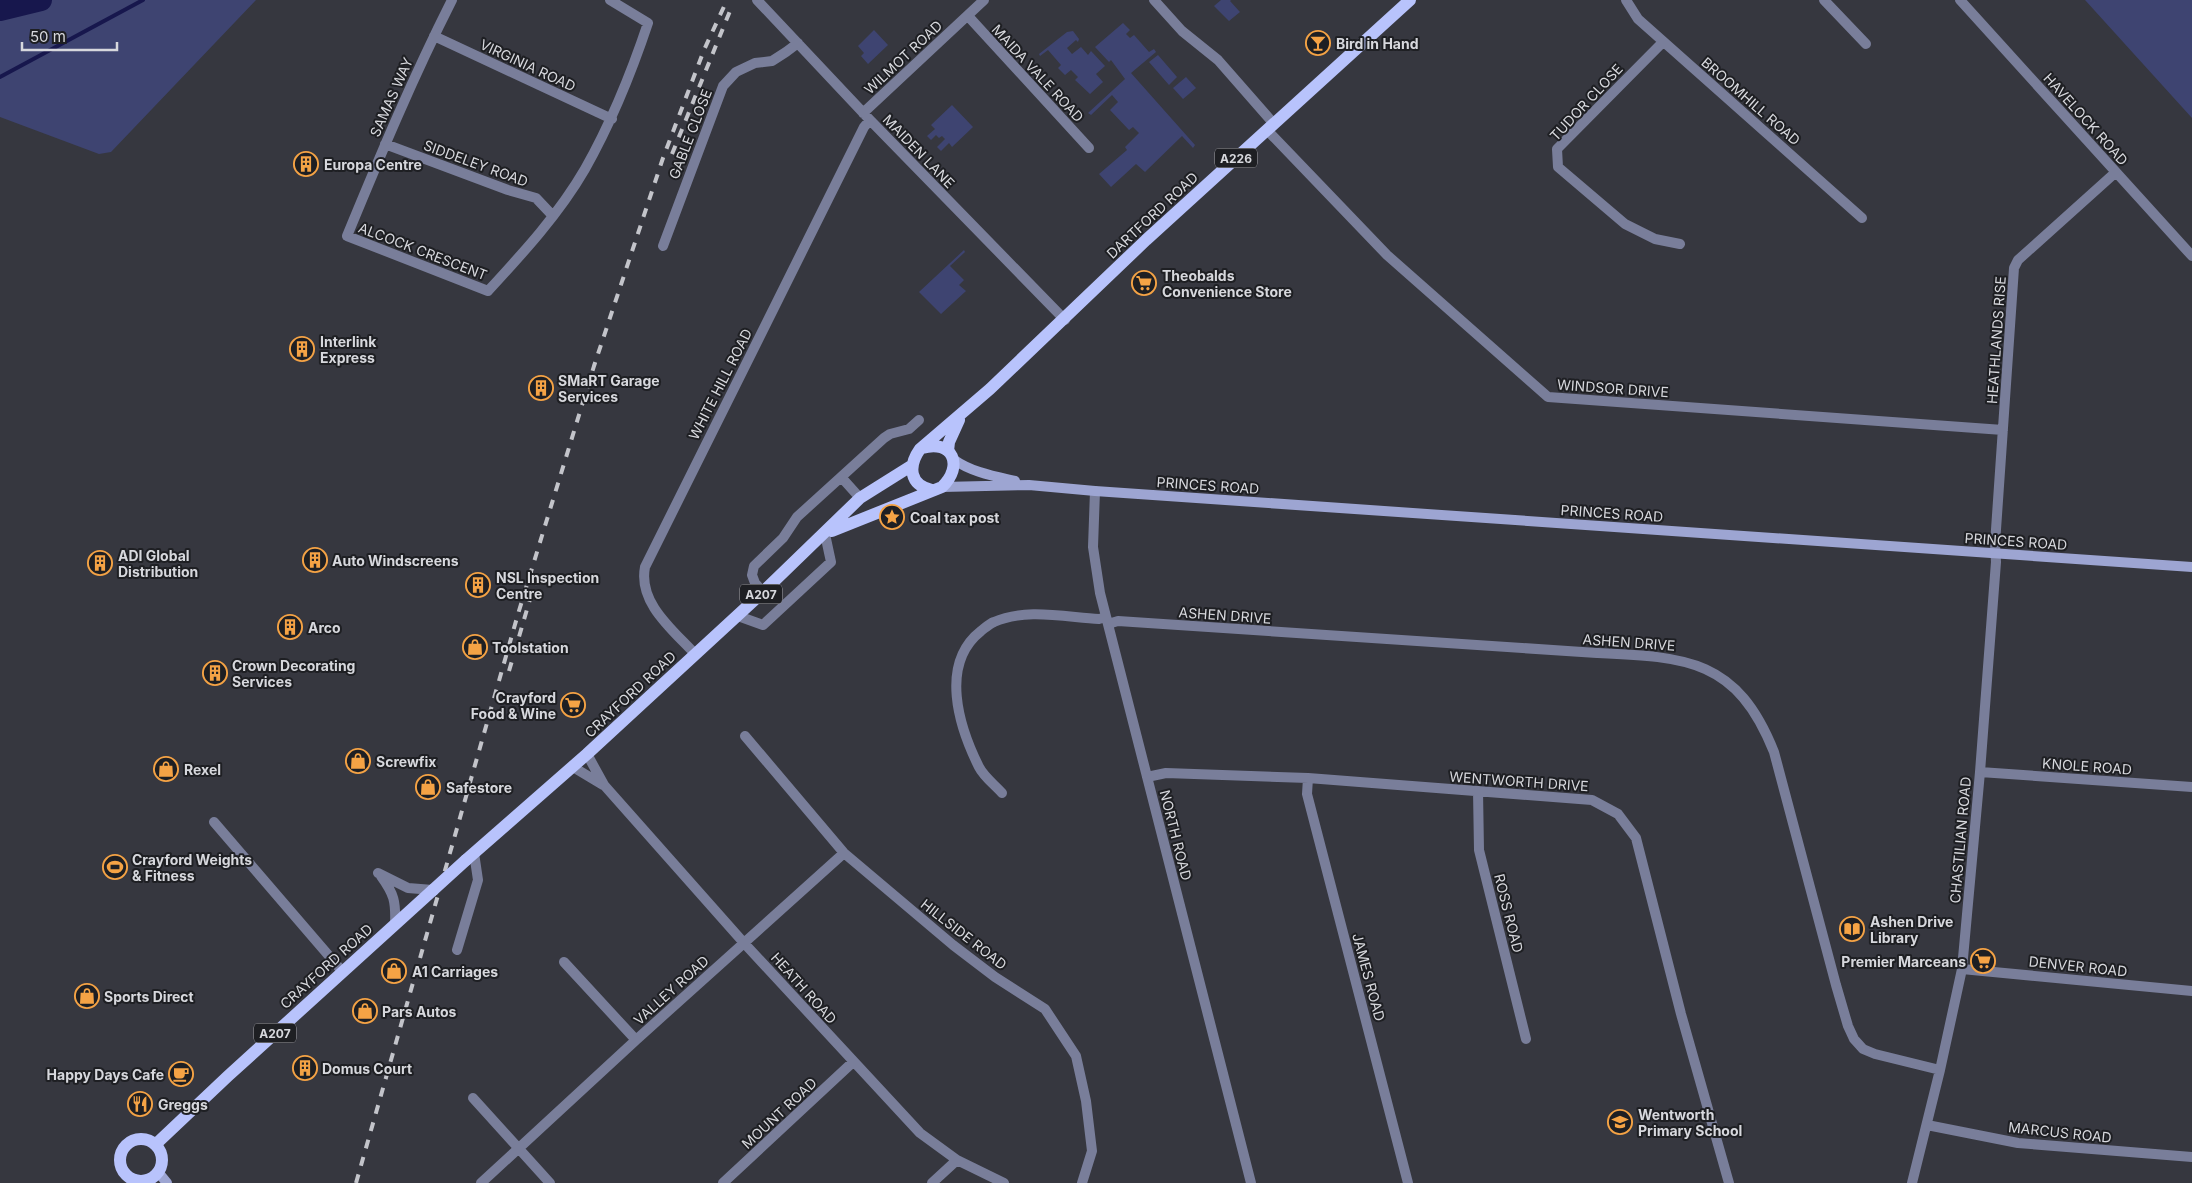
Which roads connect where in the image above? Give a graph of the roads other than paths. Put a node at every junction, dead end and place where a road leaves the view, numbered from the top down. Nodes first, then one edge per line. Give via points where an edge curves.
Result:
1 (452, 0) edge
2 (610, 0) edge
3 (757, 0) edge
4 (984, 0) edge
5 (1154, 0) edge
6 (1410, 0) edge
7 (1626, 0) edge
8 (1824, 0) edge
9 (1960, 0) edge
10 (968, 16) junction
11 (434, 36) junction
12 (1663, 42) junction
13 (798, 43) junction
14 (1866, 44) dead end
15 (866, 117) junction
16 (612, 119) junction
17 (1271, 127) junction
18 (385, 144) junction
19 (1089, 148) dead end
20 (2116, 172) junction
21 (553, 216) junction
22 (1862, 218) dead end
23 (347, 236) joint
24 (1680, 244) dead end
25 (663, 246) dead end
26 (2192, 256) edge
27 (1065, 320) junction
28 (962, 415) junction
29 (919, 420) dead end
30 (2003, 430) junction
31 (920, 449) junction
32 (950, 455) junction
33 (911, 466) junction
34 (842, 478) junction
35 (1030, 485) junction
36 (937, 488) junction
37 (1095, 491) junction
38 (860, 498) junction
39 (825, 534) junction
40 (1995, 553) junction
41 (2192, 567) edge
42 (763, 592) junction
43 (738, 616) junction
44 (1107, 620) junction
45 (695, 654) junction
46 (745, 736) dead end
47 (587, 754) junction
48 (573, 767) junction
49 (1980, 772) junction
50 (1147, 777) junction
51 (1308, 778) junction
52 (604, 785) junction
53 (2192, 786) edge
54 (1478, 792) junction
55 (1002, 793) dead end
56 (214, 822) dead end
57 (844, 853) junction
58 (470, 857) junction
59 (433, 890) junction
60 (395, 925) junction
61 (744, 943) junction
62 (457, 950) dead end
63 (564, 962) dead end
64 (1962, 969) junction
65 (342, 971) junction
66 (2192, 991) edge
67 (1526, 1039) dead end
68 (636, 1040) junction
69 (853, 1062) junction
70 (1940, 1070) junction
71 (473, 1098) dead end
72 (1927, 1125) junction
73 (156, 1144) junction
74 (518, 1148) junction
75 (2192, 1157) edge
76 (957, 1160) junction
77 (158, 1172) junction
78 (122, 1179) edge
79 (167, 1183) edge
80 (481, 1183) edge
81 (550, 1183) edge
82 (723, 1183) edge
83 (932, 1183) edge
84 (1004, 1183) edge
85 (1082, 1183) edge
86 (1252, 1183) edge
87 (1408, 1183) edge
88 (1729, 1183) edge
89 (1912, 1183) edge

1 - 11 street, SAMAS WAY
2 - 16 street, ALCOCK CRESCENT via 648,23
3 - 13 street, MAIDEN LANE
4 - 10 street, WILMOT ROAD
5 - 17 street, WINDSOR DRIVE via 1182,31 1218,60
6 - 17 main road, DARTFORD ROAD / A226
7 - 12 street, BROOMHILL ROAD via 1638,19
8 - 14 street
9 - 20 street, HAVELOCK ROAD
10 - 15 street, WILMOT ROAD
10 - 19 street, MAIDA VALE ROAD
11 - 16 street, VIRGINIA ROAD
11 - 18 street, SAMAS WAY
12 - 22 street, BROOMHILL ROAD
12 - 24 street, TUDOR CLOSE via 1557,149 1558,167 1625,224 1655,239
13 - 15 street, MAIDEN LANE
13 - 25 street, GABLE CLOSE via 772,60 755,63 736,72 723,86
15 - 27 street, MAIDEN LANE
15 - 45 street, WHITE HILL ROAD via 864,127 645,567 644,582 649,600
16 - 21 street, ALCOCK CRESCENT via 584,171
17 - 27 main road, DARTFORD ROAD / A226 via 1146,240
17 - 30 street, WINDSOR DRIVE via 1387,255 1548,397
18 - 21 street, SIDDELEY ROAD via 536,198
18 - 23 street, SAMAS WAY
20 - 26 street, HAVELOCK ROAD
20 - 30 street, HEATHLANDS RISE via 2018,260 2014,268
21 - 23 street, ALCOCK CRESCENT via 488,291
27 - 28 main road, DARTFORD ROAD / A226
28 - 31 main road, DARTFORD ROAD / A226
28 - 32 main road, DARTFORD ROAD / A226 via 949,442
29 - 34 street via 909,429 884,438
30 - 40 street, HEATHLANDS RISE
31 - 32 main road via 940,446
31 - 33 main road, A207
32 - 35 main road, PRINCES ROAD via 963,466 978,472
32 - 36 main road via 954,470
33 - 36 main road via 914,479 922,487
33 - 38 main road, CRAYFORD ROAD / A207
34 - 38 street
34 - 42 street via 797,518 783,538 754,566 752,575
35 - 36 main road, PRINCES ROAD
35 - 37 main road, PRINCES ROAD
36 - 39 main road, CRAYFORD ROAD / A207
37 - 40 main road, PRINCES ROAD
37 - 44 street, NORTH ROAD via 1094,561
38 - 39 main road, CRAYFORD ROAD / A207
39 - 42 main road, CRAYFORD ROAD / A207
39 - 43 street via 831,562 763,625
40 - 41 main road, PRINCES ROAD
40 - 49 street, CHASTILIAN ROAD
42 - 43 main road, CRAYFORD ROAD / A207
43 - 45 main road, CRAYFORD ROAD / A207
44 - 50 street, NORTH ROAD
44 - 55 street, ASHEN DRIVE via 1019,615 992,623 972,638 959,662 956,693 962,726 980,769
44 - 70 street, ASHEN DRIVE via 1652,655 1691,662 1714,672 1732,686 1749,706 1765,730 1774,752 1836,986 1854,1039 1863,1049 1875,1054
45 - 47 main road, CRAYFORD ROAD / A207
46 - 57 street, HILLSIDE ROAD
47 - 48 main road, CRAYFORD ROAD / A207
47 - 52 street, HEATH ROAD
48 - 52 street, HEATH ROAD
48 - 58 main road, CRAYFORD ROAD / A207
49 - 53 street, KNOLE ROAD
49 - 64 street, CHASTILIAN ROAD
50 - 51 street, WENTWORTH DRIVE via 1166,774
50 - 86 street, NORTH ROAD
51 - 54 street, WENTWORTH DRIVE
51 - 87 street, JAMES ROAD via 1307,794
52 - 61 street, HEATH ROAD
54 - 67 street, ROSS ROAD via 1479,850
54 - 88 street, WENTWORTH DRIVE via 1592,800 1618,814 1636,838
56 - 65 street
57 - 61 street, VALLEY ROAD
57 - 85 street, HILLSIDE ROAD via 953,945 995,977 1045,1008 1076,1056 1086,1101 1092,1151
58 - 59 main road, CRAYFORD ROAD / A207, bridge
58 - 62 street via 478,880
59 - 60 main road, CRAYFORD ROAD / A207
59 - 60 street via 408,888 378,873 392,891
60 - 65 main road, CRAYFORD ROAD / A207
61 - 68 street, VALLEY ROAD
61 - 69 street, HEATH ROAD
63 - 68 street
64 - 66 street, DENVER ROAD
64 - 70 street, CHASTILIAN ROAD
65 - 73 main road, CRAYFORD ROAD / A207
68 - 74 street, VALLEY ROAD
69 - 76 street, HEATH ROAD via 920,1133
69 - 82 street, MOUNT ROAD
70 - 72 street, CHASTILIAN ROAD
71 - 74 street
72 - 75 street, MARCUS ROAD via 2018,1143
72 - 89 street, CHASTILIAN ROAD
73 - 77 main road via 162,1158
73 - 78 main road via 141,1138 126,1144 119,1160
74 - 80 street, VALLEY ROAD
74 - 81 street
76 - 83 street
76 - 84 street, HEATH ROAD
77 - 78 main road via 143,1181
77 - 79 main road

